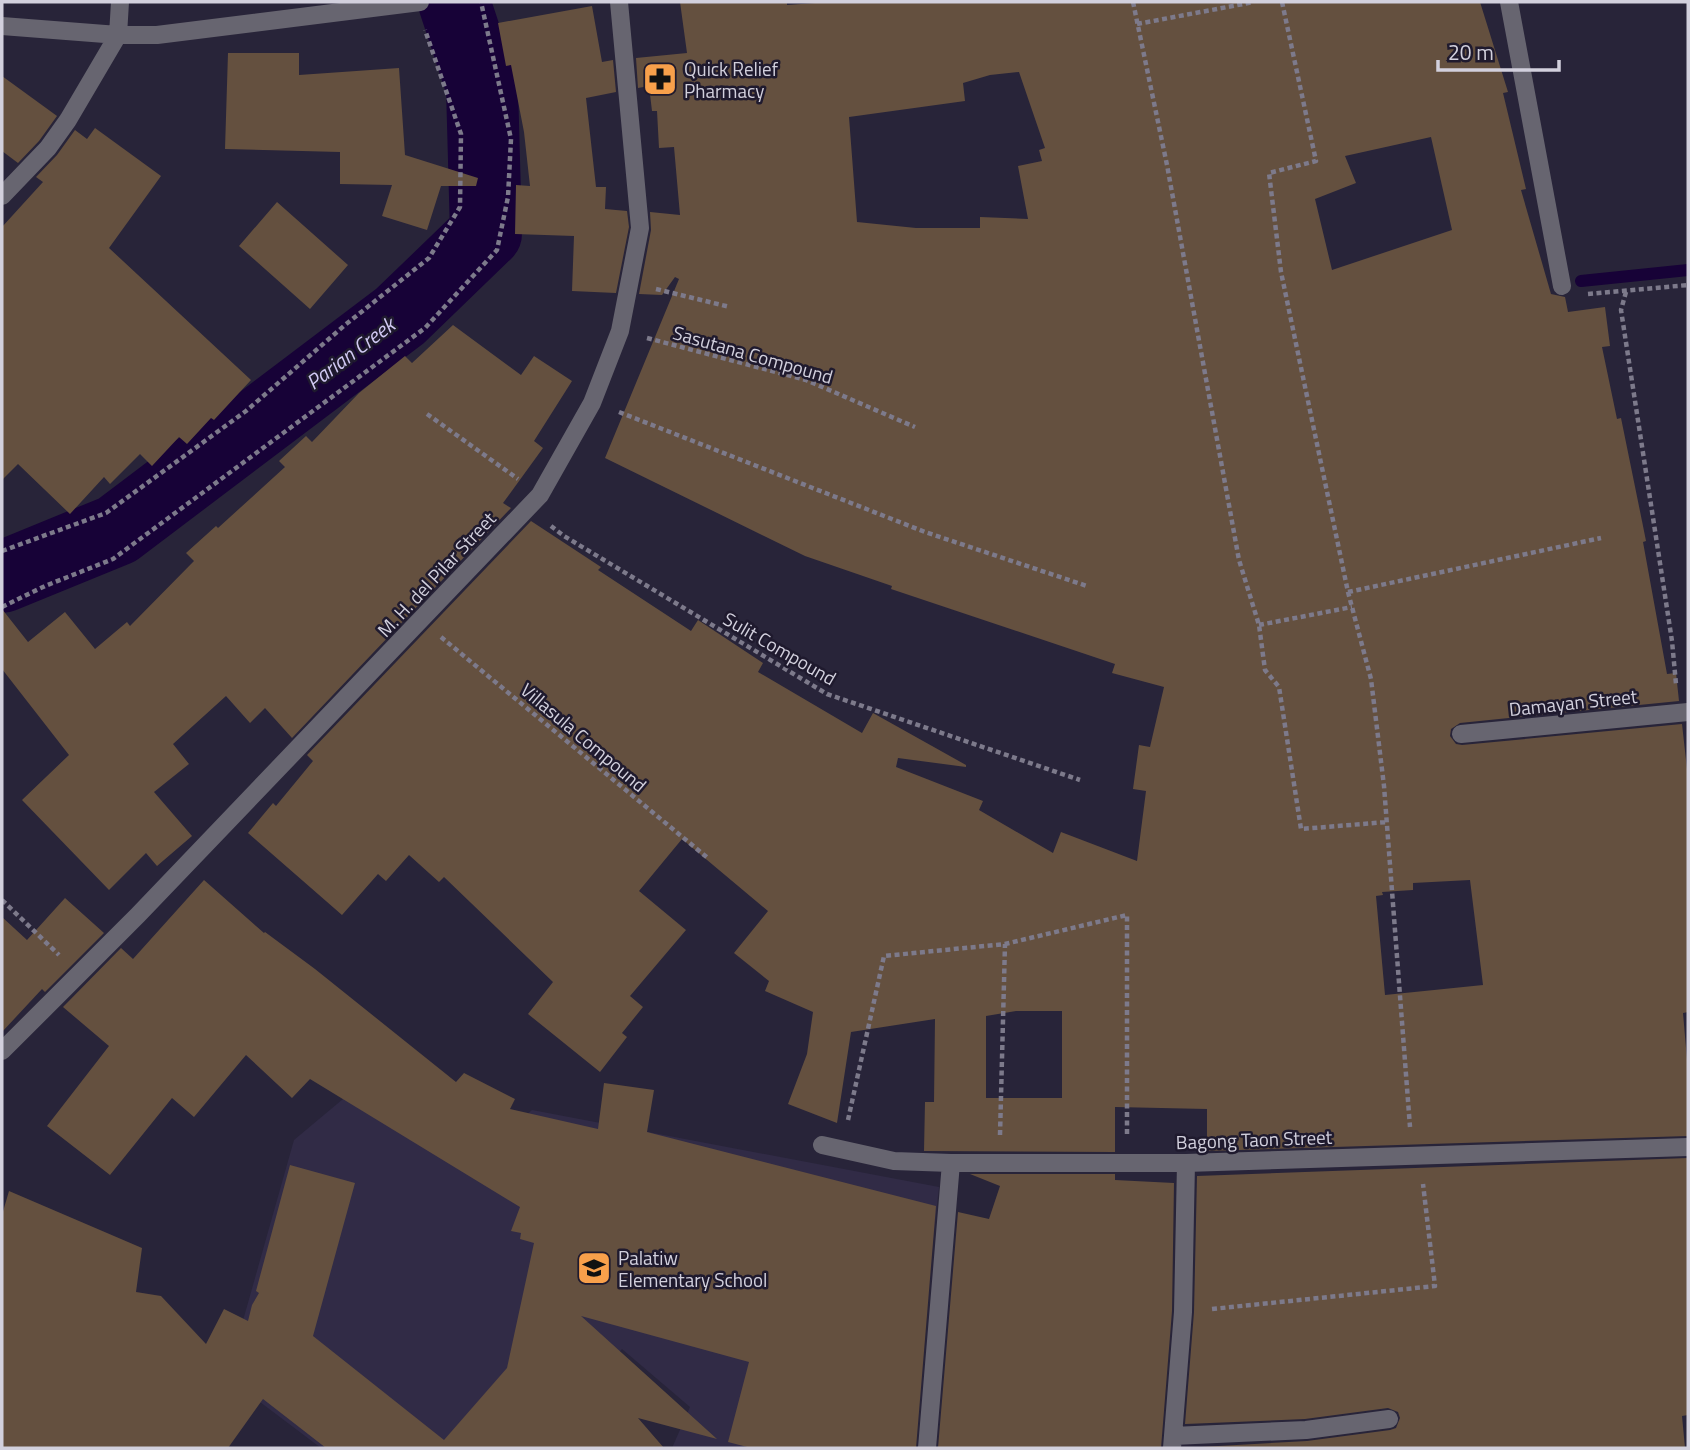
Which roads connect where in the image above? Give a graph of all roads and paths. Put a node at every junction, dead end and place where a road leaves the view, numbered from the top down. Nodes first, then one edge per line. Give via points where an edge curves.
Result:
1 (120, 2) edge
2 (418, 2) edge
3 (481, 2) edge
4 (619, 2) edge
5 (1133, 2) edge
6 (1254, 2) edge
7 (1282, 2) edge
8 (1509, 2) edge
9 (1137, 24) junction
10 (2, 26) edge
11 (118, 35) junction
12 (2, 196) edge
13 (628, 283) junction
14 (1688, 285) edge
15 (1562, 286) dead end
16 (730, 307) dead end
17 (620, 331) junction
18 (617, 411) dead end
19 (427, 414) dead end
20 (915, 427) dead end
21 (534, 501) junction
22 (1601, 538) dead end
23 (2, 551) edge
24 (1087, 586) dead end
25 (1348, 592) junction
26 (2, 607) edge
27 (1352, 607) junction
28 (1259, 625) junction
29 (440, 636) dead end
30 (1683, 713) edge
31 (1461, 734) dead end
32 (1080, 780) dead end
33 (1387, 822) junction
34 (709, 859) dead end
35 (2, 900) edge
36 (1006, 944) junction
37 (79, 975) junction
38 (2, 1051) edge
39 (822, 1145) dead end
40 (1688, 1147) edge
41 (841, 1149) junction
42 (1416, 1156) junction
43 (951, 1163) junction
44 (1000, 1163) junction
45 (1127, 1163) junction
46 (1186, 1163) junction
47 (1183, 1312) junction
48 (1389, 1419) dead end
49 (1173, 1442) edge
50 (927, 1448) edge

1 - 11 street
2 - 11 street
2 - 23 path via 461,134 460,207 429,258 246,411 106,513
3 - 26 path via 512,139 508,197 497,250 425,328 113,559
4 - 13 street, M. H. del Pilar Street via 640,228
5 - 9 path
6 - 9 path
7 - 25 path via 1316,161 1269,173 1281,272
8 - 15 street
9 - 28 path via 1239,560
10 - 11 street
11 - 12 street via 48,148
13 - 16 path
13 - 17 street, M. H. del Pilar Street
14 - 30 path via 1626,292 1622,310
17 - 20 path, Sasutana Compound via 806,380
17 - 21 street, M. H. del Pilar Street via 592,403
18 - 24 path via 925,532
19 - 21 path, Sulit Compound
21 - 32 path, Sulit Compound via 564,536 827,694
21 - 37 street, M. H. del Pilar Street
22 - 25 path
25 - 27 path
27 - 28 path
27 - 33 path via 1371,679
28 - 33 path via 1265,670 1279,687 1301,829
29 - 34 path, Villasula Compound
30 - 31 street, Damayan Street
33 - 42 path
35 - 37 path
36 - 41 path via 884,956
36 - 44 path
36 - 45 path via 1127,915
37 - 38 street, M. H. del Pilar Street
39 - 41 street, Bagong Taon Street
40 - 42 street, Bagong Taon Street
41 - 43 street, Bagong Taon Street via 894,1161
42 - 46 street, Bagong Taon Street
42 - 47 path via 1435,1286
43 - 44 street, Bagong Taon Street
43 - 50 street
44 - 45 street, Bagong Taon Street
45 - 46 street, Bagong Taon Street
46 - 47 street
47 - 49 street
48 - 49 street

